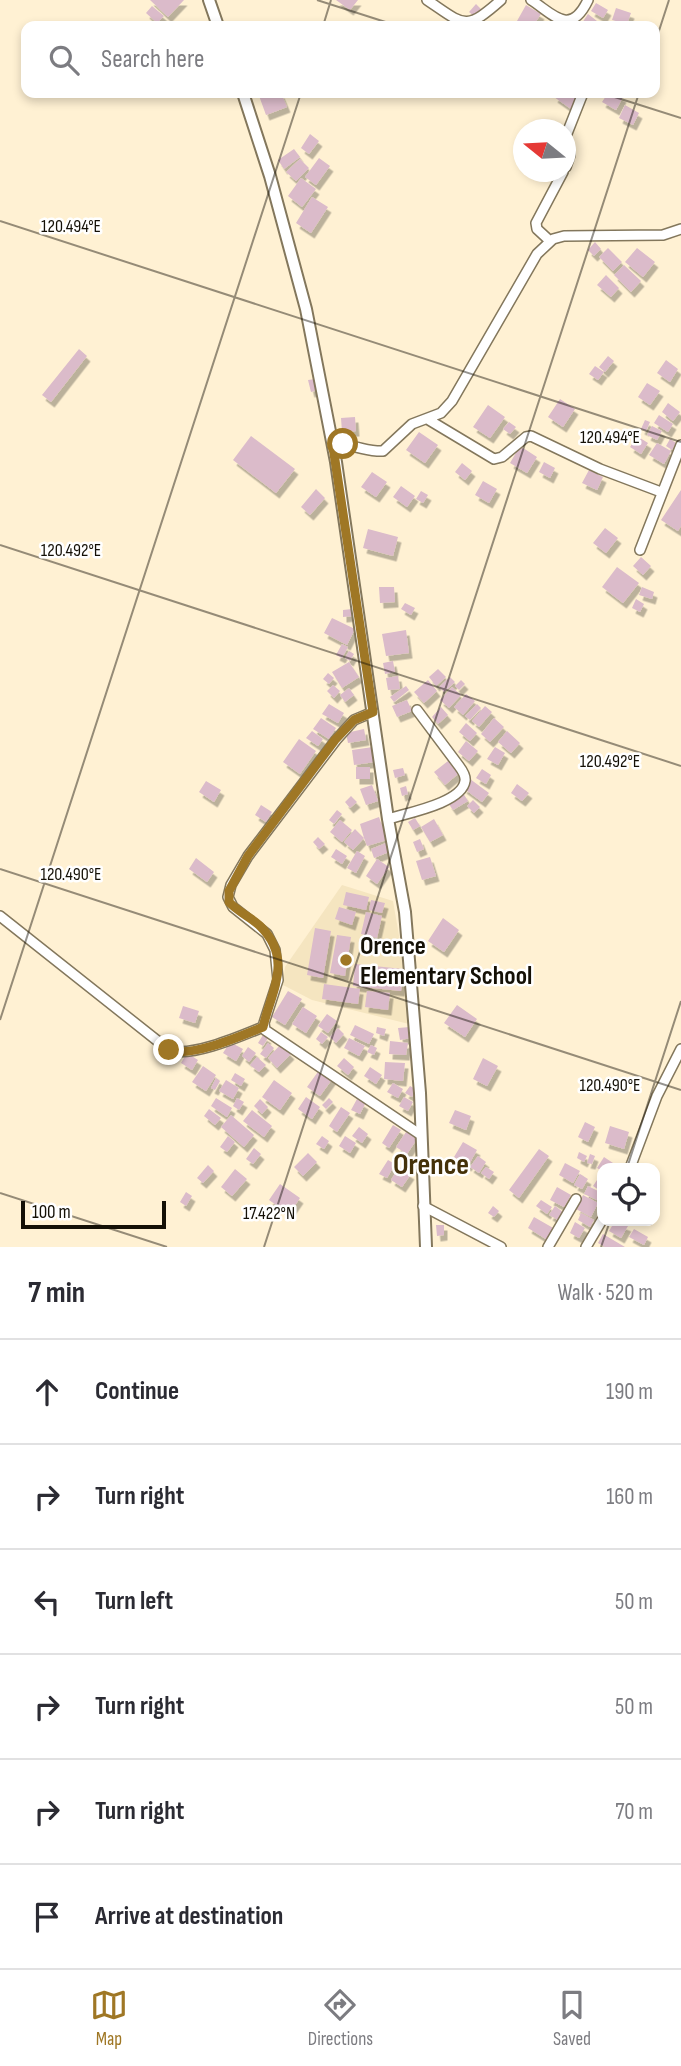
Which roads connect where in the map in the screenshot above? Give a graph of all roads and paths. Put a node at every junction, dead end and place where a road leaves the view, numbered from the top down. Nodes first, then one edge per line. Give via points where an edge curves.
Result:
1 (209, 0) edge
2 (427, 0) edge
3 (501, 0) edge
4 (531, 0) edge
5 (588, 0) edge
6 (555, 19) junction
7 (216, 21) edge
8 (458, 21) edge
9 (471, 21) edge
10 (558, 21) edge
11 (245, 98) edge
12 (581, 98) edge
13 (572, 119) edge
14 (557, 182) edge
15 (681, 229) edge
16 (550, 241) junction
17 (429, 420) junction
18 (681, 444) edge
19 (333, 447) junction
20 (661, 492) junction
21 (640, 550) dead end
22 (416, 710) dead end
23 (373, 712) junction
24 (388, 819) junction
25 (0, 916) edge
26 (263, 1027) junction
27 (681, 1049) edge
28 (421, 1135) junction
29 (632, 1163) edge
30 (576, 1199) dead end
31 (423, 1206) junction
32 (598, 1226) edge
33 (426, 1247) edge
34 (501, 1247) edge
35 (548, 1247) edge
36 (586, 1247) edge

1 - 7 street
2 - 8 street
3 - 9 street
4 - 6 street
5 - 6 street via 579,15
6 - 10 street
11 - 19 street via 306,309
12 - 13 street
14 - 16 street via 536,223
15 - 16 street via 663,235 564,236
16 - 17 street via 537,254 452,401
17 - 19 street via 412,424 383,451 343,444
17 - 20 street via 494,459 531,436
18 - 20 street
19 - 23 street
20 - 21 street
22 - 24 street via 459,766 465,782 449,800
23 - 24 street
23 - 26 street via 354,720 335,740 248,856 229,891 229,902 260,926 275,950 278,980
24 - 28 street via 411,972
25 - 26 street via 169,1050 183,1052
26 - 28 street
27 - 29 street
28 - 31 street
30 - 35 street
31 - 33 street
31 - 34 street
32 - 36 street

